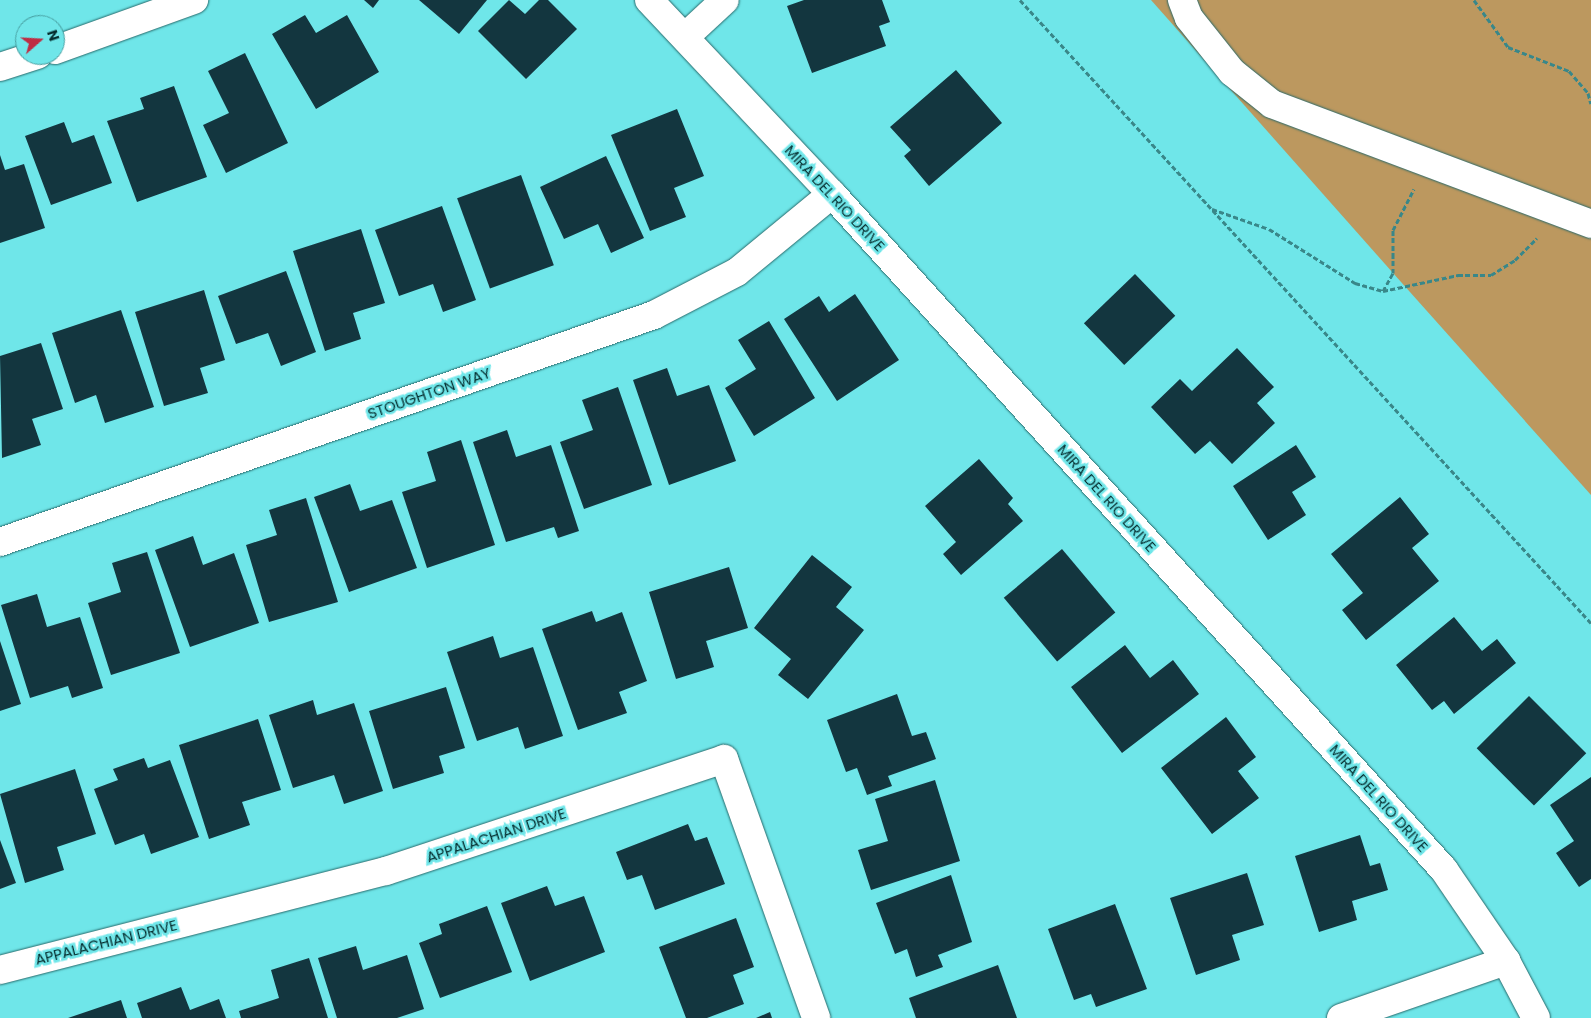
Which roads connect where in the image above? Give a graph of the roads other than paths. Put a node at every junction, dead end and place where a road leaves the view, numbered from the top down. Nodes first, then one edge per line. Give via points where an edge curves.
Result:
1 (194, 0) edge
2 (649, 0) edge
3 (724, 0) edge
4 (1182, 0) edge
5 (685, 37) junction
6 (65, 46) edge
7 (15, 62) edge
8 (0, 67) edge
9 (832, 194) junction
10 (1591, 224) edge
11 (0, 542) edge
12 (1506, 961) junction
13 (0, 970) edge
14 (816, 1018) edge
15 (1342, 1018) edge
16 (1536, 1018) edge

1 - 6 street
2 - 5 street, MIRA DEL RIO DRIVE
3 - 5 street
4 - 10 street via 1189,18 1232,72 1272,104
5 - 9 street, MIRA DEL RIO DRIVE
7 - 8 street
9 - 11 street, STOUGHTON WAY via 737,272 654,315
9 - 12 street, MIRA DEL RIO DRIVE via 1444,870
12 - 15 street
12 - 16 street, MIRA DEL RIO DRIVE
13 - 14 street, APPALACHIAN DRIVE via 386,871 724,759

